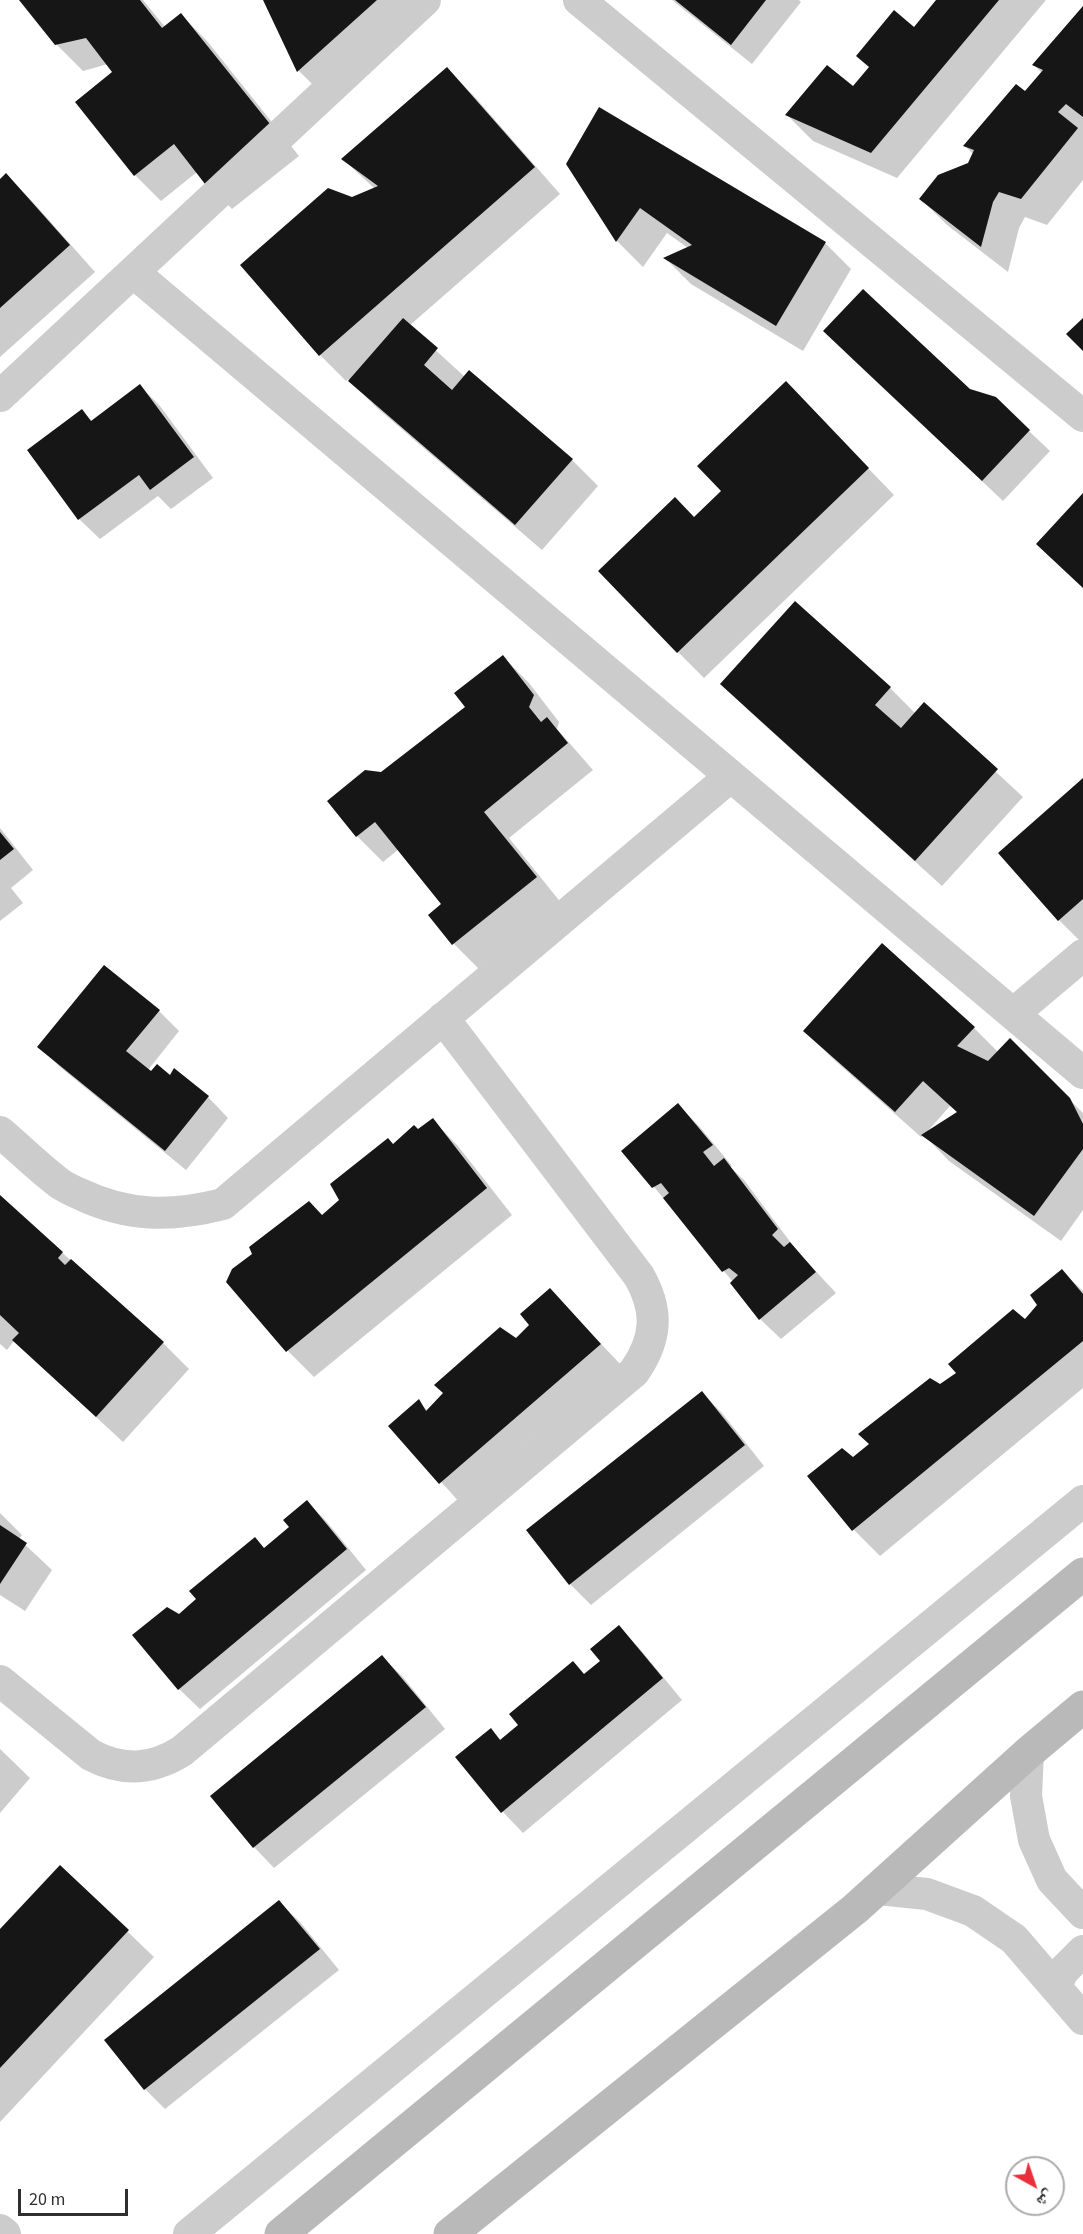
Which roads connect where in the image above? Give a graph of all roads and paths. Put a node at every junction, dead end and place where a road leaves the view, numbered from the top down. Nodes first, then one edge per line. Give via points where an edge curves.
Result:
1 (426, 0) edge
2 (579, 0) edge
3 (133, 272) junction
4 (0, 396) edge
5 (1083, 416) edge
6 (731, 776) junction
7 (1083, 955) edge
8 (1013, 1014) junction
9 (443, 1018) junction
10 (1083, 1072) edge
11 (0, 1132) edge
12 (1083, 1501) edge
13 (1083, 1574) edge
14 (0, 1681) edge
15 (1083, 1707) edge
16 (1028, 1753) junction
17 (878, 1888) junction
18 (1083, 1913) edge
19 (1083, 1951) edge
20 (1055, 1986) junction
21 (1083, 2019) edge
22 (0, 2230) edge
23 (5, 2234) edge
24 (189, 2234) edge
25 (281, 2234) edge
26 (450, 2234) edge

1 - 3 street
2 - 5 street
3 - 4 street
3 - 6 street
6 - 8 street
6 - 9 street
7 - 8 street
8 - 10 street
9 - 11 street via 223,1204 197,1211 145,1214 101,1204 61,1184
9 - 14 street via 639,1276 652,1307 653,1324 644,1358 634,1371 168,1760 137,1768 105,1763
12 - 24 street
13 - 25 street
15 - 16 street
16 - 17 street
16 - 18 street via 1026,1796 1034,1840 1052,1880
17 - 20 street via 927,1894 973,1911 1014,1939
17 - 26 street
19 - 20 street
20 - 21 street
22 - 23 street

